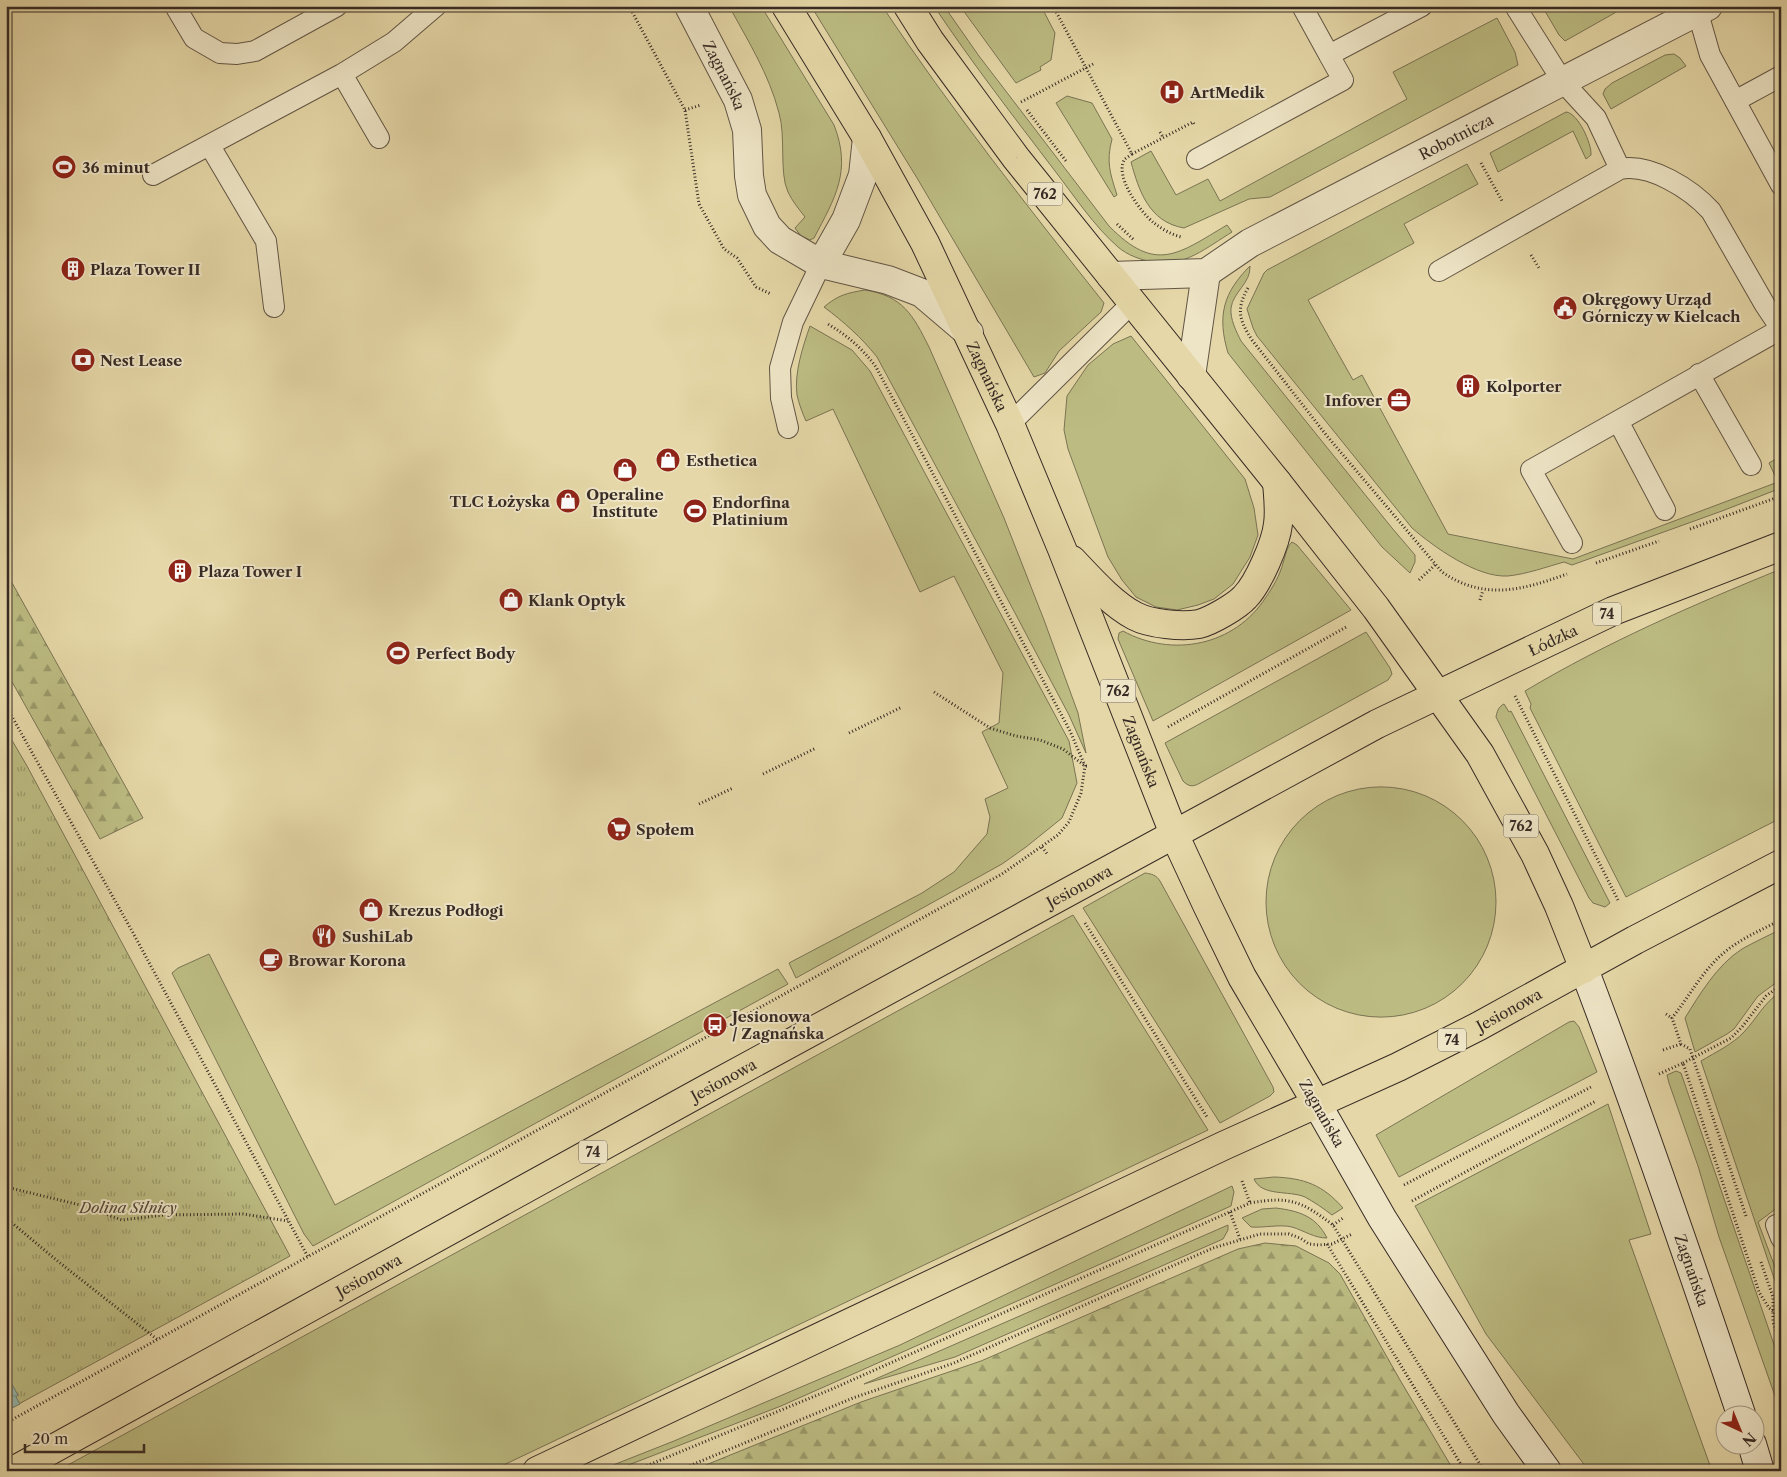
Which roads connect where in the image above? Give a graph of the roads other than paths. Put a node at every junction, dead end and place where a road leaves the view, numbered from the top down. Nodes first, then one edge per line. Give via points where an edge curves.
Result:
1 (175, 6) edge
2 (336, 6) edge
3 (436, 6) edge
4 (689, 6) edge
5 (786, 6) edge
6 (908, 6) edge
7 (1302, 6) edge
8 (1422, 6) edge
9 (1514, 6) edge
10 (1701, 8) edge
11 (1329, 55) junction
12 (342, 74) junction
13 (1781, 76) edge
14 (1563, 82) junction
15 (1735, 101) junction
16 (379, 138) dead end
17 (867, 138) junction
18 (210, 146) junction
19 (1197, 159) dead end
20 (1620, 169) junction
21 (153, 175) dead end
22 (1781, 185) edge
23 (821, 264) junction
24 (1439, 271) dead end
25 (1206, 273) junction
26 (1111, 276) junction
27 (1132, 303) junction
28 (274, 307) dead end
29 (1781, 329) edge
30 (968, 333) junction
31 (1699, 374) junction
32 (1191, 376) junction
33 (1618, 421) junction
34 (1010, 424) junction
35 (788, 428) dead end
36 (1751, 465) dead end
37 (1277, 482) junction
38 (1665, 510) dead end
39 (1572, 543) dead end
40 (1781, 546) edge
41 (1062, 549) junction
42 (1438, 694) junction
43 (1174, 834) junction
44 (1781, 864) edge
45 (1584, 969) junction
46 (1317, 1104) junction
47 (1739, 1404) edge
48 (1755, 1454) edge
49 (13, 1471) edge
50 (537, 1471) edge
51 (1547, 1471) edge
52 (1760, 1471) edge

1 - 2 lane via 194,38 220,53 237,54 255,51
3 - 12 lane via 394,42
4 - 23 street, Zagnańska via 738,100 747,130 748,176 752,195 766,226 780,240
5 - 17 main road, Zagnańska / 762
6 - 26 main road, Zagnańska / 762 via 1016,158
7 - 11 lane
8 - 11 lane
9 - 14 lane
10 - 14 street, Robotnicza
10 - 15 lane via 1710,55
11 - 19 lane via 1343,80
12 - 16 lane
12 - 18 lane
13 - 15 lane
14 - 20 lane via 1596,118
14 - 25 street, Robotnicza via 1250,243
15 - 22 lane
17 - 23 street via 863,175 846,220
17 - 30 main road, Zagnańska / 762 via 914,220
18 - 21 lane
18 - 28 lane via 266,241
20 - 24 lane
20 - 29 lane via 1640,168 1652,172 1702,201
23 - 30 street, Zagnańska via 888,280 922,293
23 - 35 lane via 793,322 780,368 781,398
25 - 26 street
25 - 32 street
26 - 27 main road, Zagnańska / 762
27 - 32 main road, Zagnańska / 762
27 - 34 lane
29 - 31 lane
30 - 34 main road, Zagnańska / 762
31 - 33 lane
31 - 36 lane
32 - 37 main road, Zagnańska / 762
33 - 38 lane
33 - 39 lane via 1531,470
34 - 41 main road, Zagnańska / 762
37 - 41 main road, 762 via 1278,524 1259,577 1246,597 1200,624 1168,625 1136,616 1100,590
37 - 42 main road, Zagnańska / 762 via 1376,608
40 - 42 main road, Łódzka / 74 via 1614,611
41 - 43 main road, Zagnańska / 762
42 - 43 main road, Jesionowa / 74
42 - 45 main road, Zagnańska / 762 via 1480,754 1517,819 1559,906
43 - 46 main road, Zagnańska / 762 via 1242,977
43 - 49 main road, Jesionowa / 74
44 - 45 main road, 74
45 - 46 main road, Jesionowa / 74 via 1398,1067
45 - 47 street, Zagnańska / 762
46 - 50 main road, Jesionowa / 74 via 956,1271
46 - 51 street, Zagnańska / 762 via 1382,1218 1506,1414
48 - 52 street

